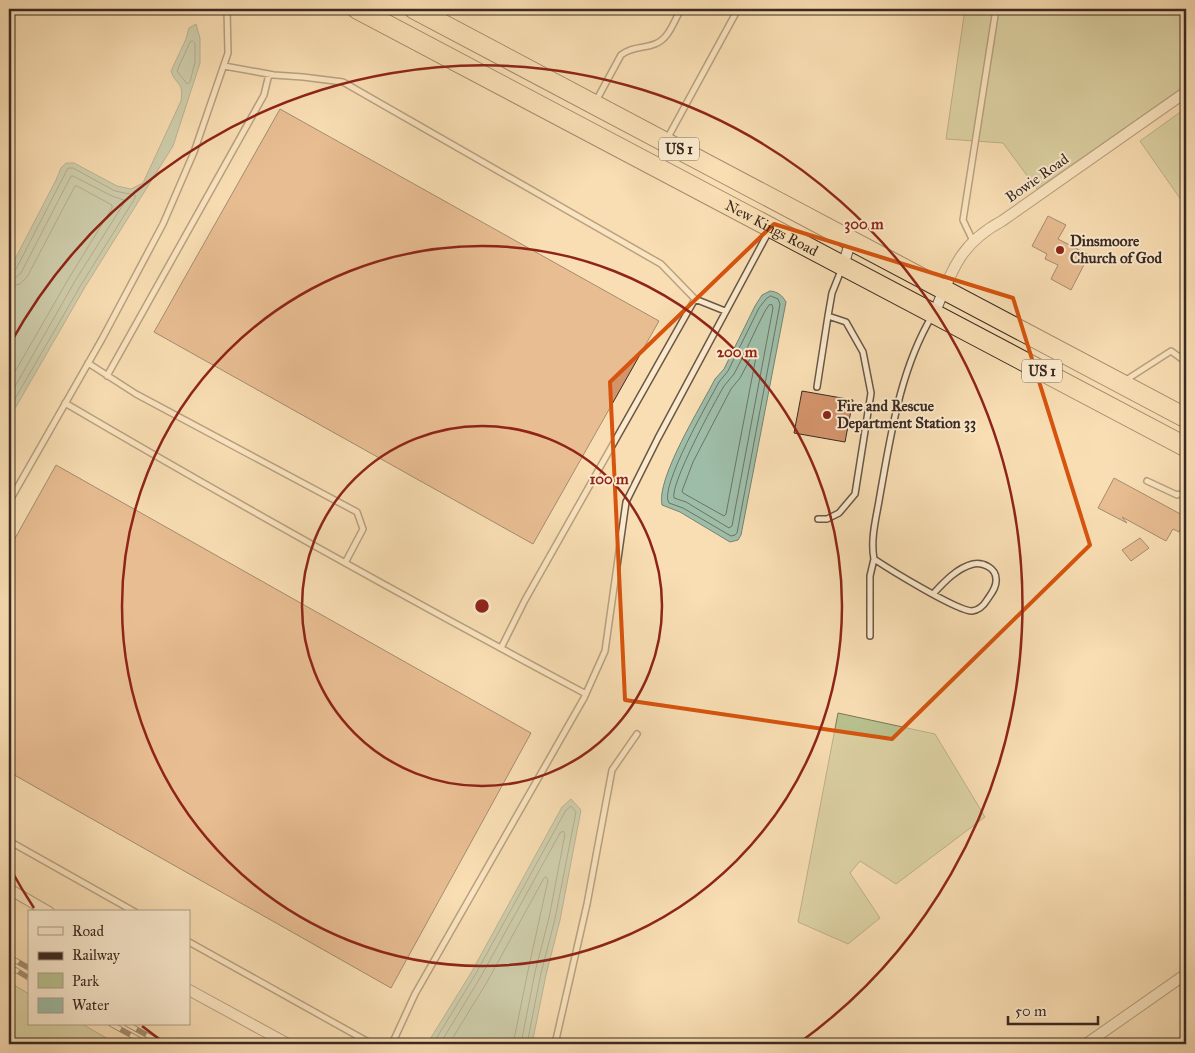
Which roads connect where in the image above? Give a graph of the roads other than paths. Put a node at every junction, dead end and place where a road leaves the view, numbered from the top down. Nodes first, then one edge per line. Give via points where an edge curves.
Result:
1 (227, 9) edge
2 (358, 9) edge
3 (414, 9) edge
4 (681, 9) edge
5 (738, 9) edge
6 (996, 9) edge
7 (224, 66) junction
8 (269, 74) junction
9 (1186, 92) edge
10 (594, 104) junction
11 (665, 141) junction
12 (771, 228) junction
13 (852, 240) junction
14 (973, 240) junction
15 (843, 266) junction
16 (944, 289) junction
17 (695, 299) junction
18 (725, 312) junction
19 (934, 314) junction
20 (828, 316) junction
21 (1186, 362) edge
22 (88, 364) junction
23 (107, 376) junction
24 (1121, 383) junction
25 (817, 388) dead end
26 (65, 403) junction
27 (1186, 418) edge
28 (1186, 447) edge
29 (1147, 481) dead end
30 (1186, 492) edge
31 (9, 502) edge
32 (818, 519) dead end
33 (874, 558) junction
34 (345, 563) junction
35 (933, 594) junction
36 (870, 636) dead end
37 (501, 648) junction
38 (586, 694) junction
39 (637, 734) dead end
40 (9, 841) edge
41 (9, 889) edge
42 (46, 910) edge
43 (131, 910) edge
44 (190, 943) edge
45 (1186, 974) edge
46 (190, 991) edge
47 (288, 1044) edge
48 (372, 1044) edge
49 (392, 1044) edge
50 (555, 1044) edge
51 (1086, 1044) edge

1 - 7 lane via 228,53
2 - 12 highway, New Kings Road / US 1
3 - 10 highway, New Kings Road / US 1
4 - 10 lane via 669,32 656,44 628,50 621,55
5 - 11 lane
6 - 14 lane via 963,220
7 - 8 lane
7 - 22 lane via 194,152 163,224
8 - 17 lane via 343,82 661,264
8 - 23 lane via 263,96
9 - 14 street, Bowie Road
10 - 11 highway, New Kings Road / US 1
11 - 13 highway, New Kings Road / US 1
12 - 15 highway, New Kings Road / US 1
12 - 18 lane
13 - 15 street
13 - 16 highway, New Kings Road / US 1
14 - 16 street, Bowie Road via 957,261
15 - 19 highway, New Kings Road / US 1
15 - 20 lane via 832,293
16 - 19 street, Bowie Road
16 - 24 highway, New Kings Road / US 1
17 - 18 lane
17 - 37 lane
18 - 38 lane via 626,502 605,651
19 - 28 highway, New Kings Road / US 1
19 - 33 lane via 912,359 898,404 876,521
20 - 25 lane
20 - 32 lane via 846,322 863,352 871,393 855,494 839,513
21 - 24 lane via 1171,351
22 - 23 lane
22 - 26 lane
23 - 34 lane via 357,512 363,529
24 - 27 highway, New Kings Road / US 1
26 - 31 lane
26 - 34 lane
29 - 30 lane via 1177,495
33 - 35 lane
33 - 36 lane via 870,576
34 - 37 lane
35 - 35 lane via 973,611 982,607 994,591 994,572 986,565 974,564 945,580
37 - 38 lane
38 - 49 lane via 416,994
39 - 50 lane via 612,770 587,904
40 - 43 lane
41 - 42 street
44 - 48 lane
45 - 51 street
46 - 47 street

